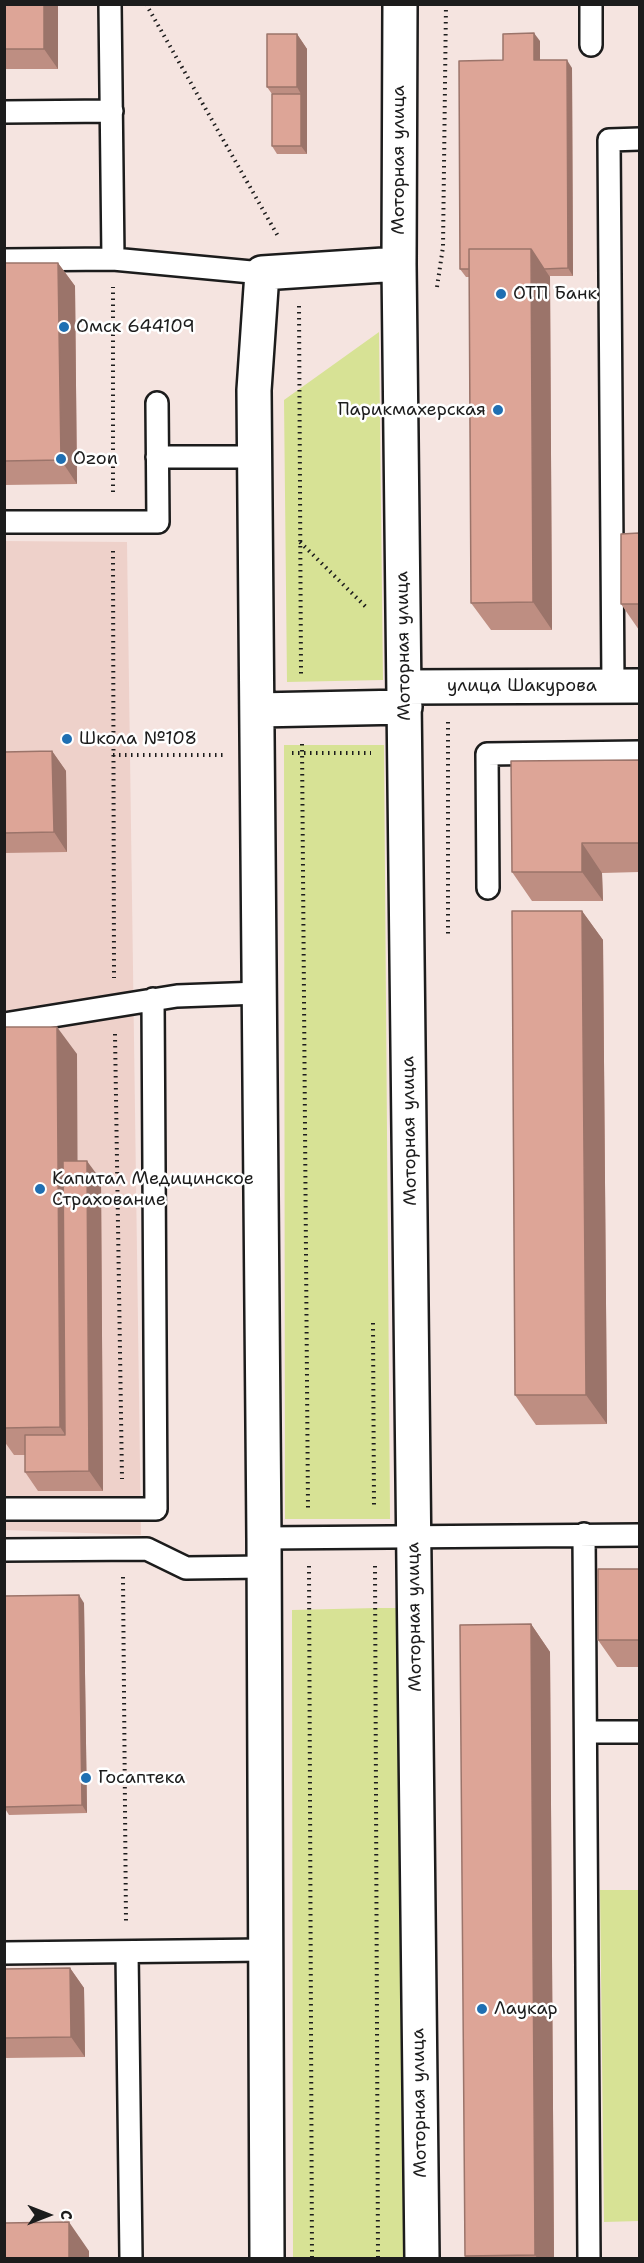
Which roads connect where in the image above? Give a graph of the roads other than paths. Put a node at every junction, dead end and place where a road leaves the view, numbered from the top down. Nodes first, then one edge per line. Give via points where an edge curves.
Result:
1 (110, 4) edge
2 (400, 4) edge
3 (591, 4) edge
4 (591, 45) dead end
5 (112, 111) junction
6 (4, 112) edge
7 (639, 140) edge
8 (113, 259) junction
9 (4, 260) edge
10 (399, 264) junction
11 (262, 273) junction
12 (157, 403) dead end
13 (157, 457) junction
14 (255, 457) junction
15 (4, 522) edge
16 (626, 686) edge
17 (404, 697) junction
18 (257, 710) junction
19 (639, 753) edge
20 (488, 888) dead end
21 (259, 993) junction
22 (153, 999) junction
23 (4, 1024) edge
24 (4, 1509) edge
25 (584, 1534) junction
26 (639, 1535) edge
27 (414, 1536) junction
28 (4, 1550) edge
29 (264, 1553) junction
30 (586, 1732) junction
31 (639, 1732) edge
32 (264, 1950) junction
33 (127, 1952) junction
34 (4, 1953) edge
35 (131, 2259) edge
36 (267, 2259) edge
37 (422, 2259) edge
38 (589, 2259) edge

1 - 5 lane
2 - 10 street, Моторная улица
3 - 4 lane
5 - 6 lane
5 - 8 lane
7 - 16 lane via 609,140
8 - 9 lane
8 - 11 lane
10 - 11 street
10 - 17 street, Моторная улица
11 - 14 street via 254,390
12 - 13 lane
13 - 14 lane
13 - 15 lane via 158,522
14 - 18 street
16 - 17 street, улица Шакурова via 448,687
17 - 18 street, улица Шакурова via 368,708
17 - 27 street, Моторная улица
18 - 21 street
19 - 20 lane via 487,754
21 - 22 lane
21 - 29 street
22 - 23 lane
22 - 24 lane via 156,1509
25 - 26 lane
25 - 27 lane
25 - 30 lane
27 - 29 lane via 309,1538
27 - 37 street, Моторная улица
28 - 29 lane via 147,1549 186,1568
29 - 32 street
30 - 31 lane
30 - 38 lane
32 - 33 lane
32 - 36 street
33 - 34 lane
33 - 35 lane

